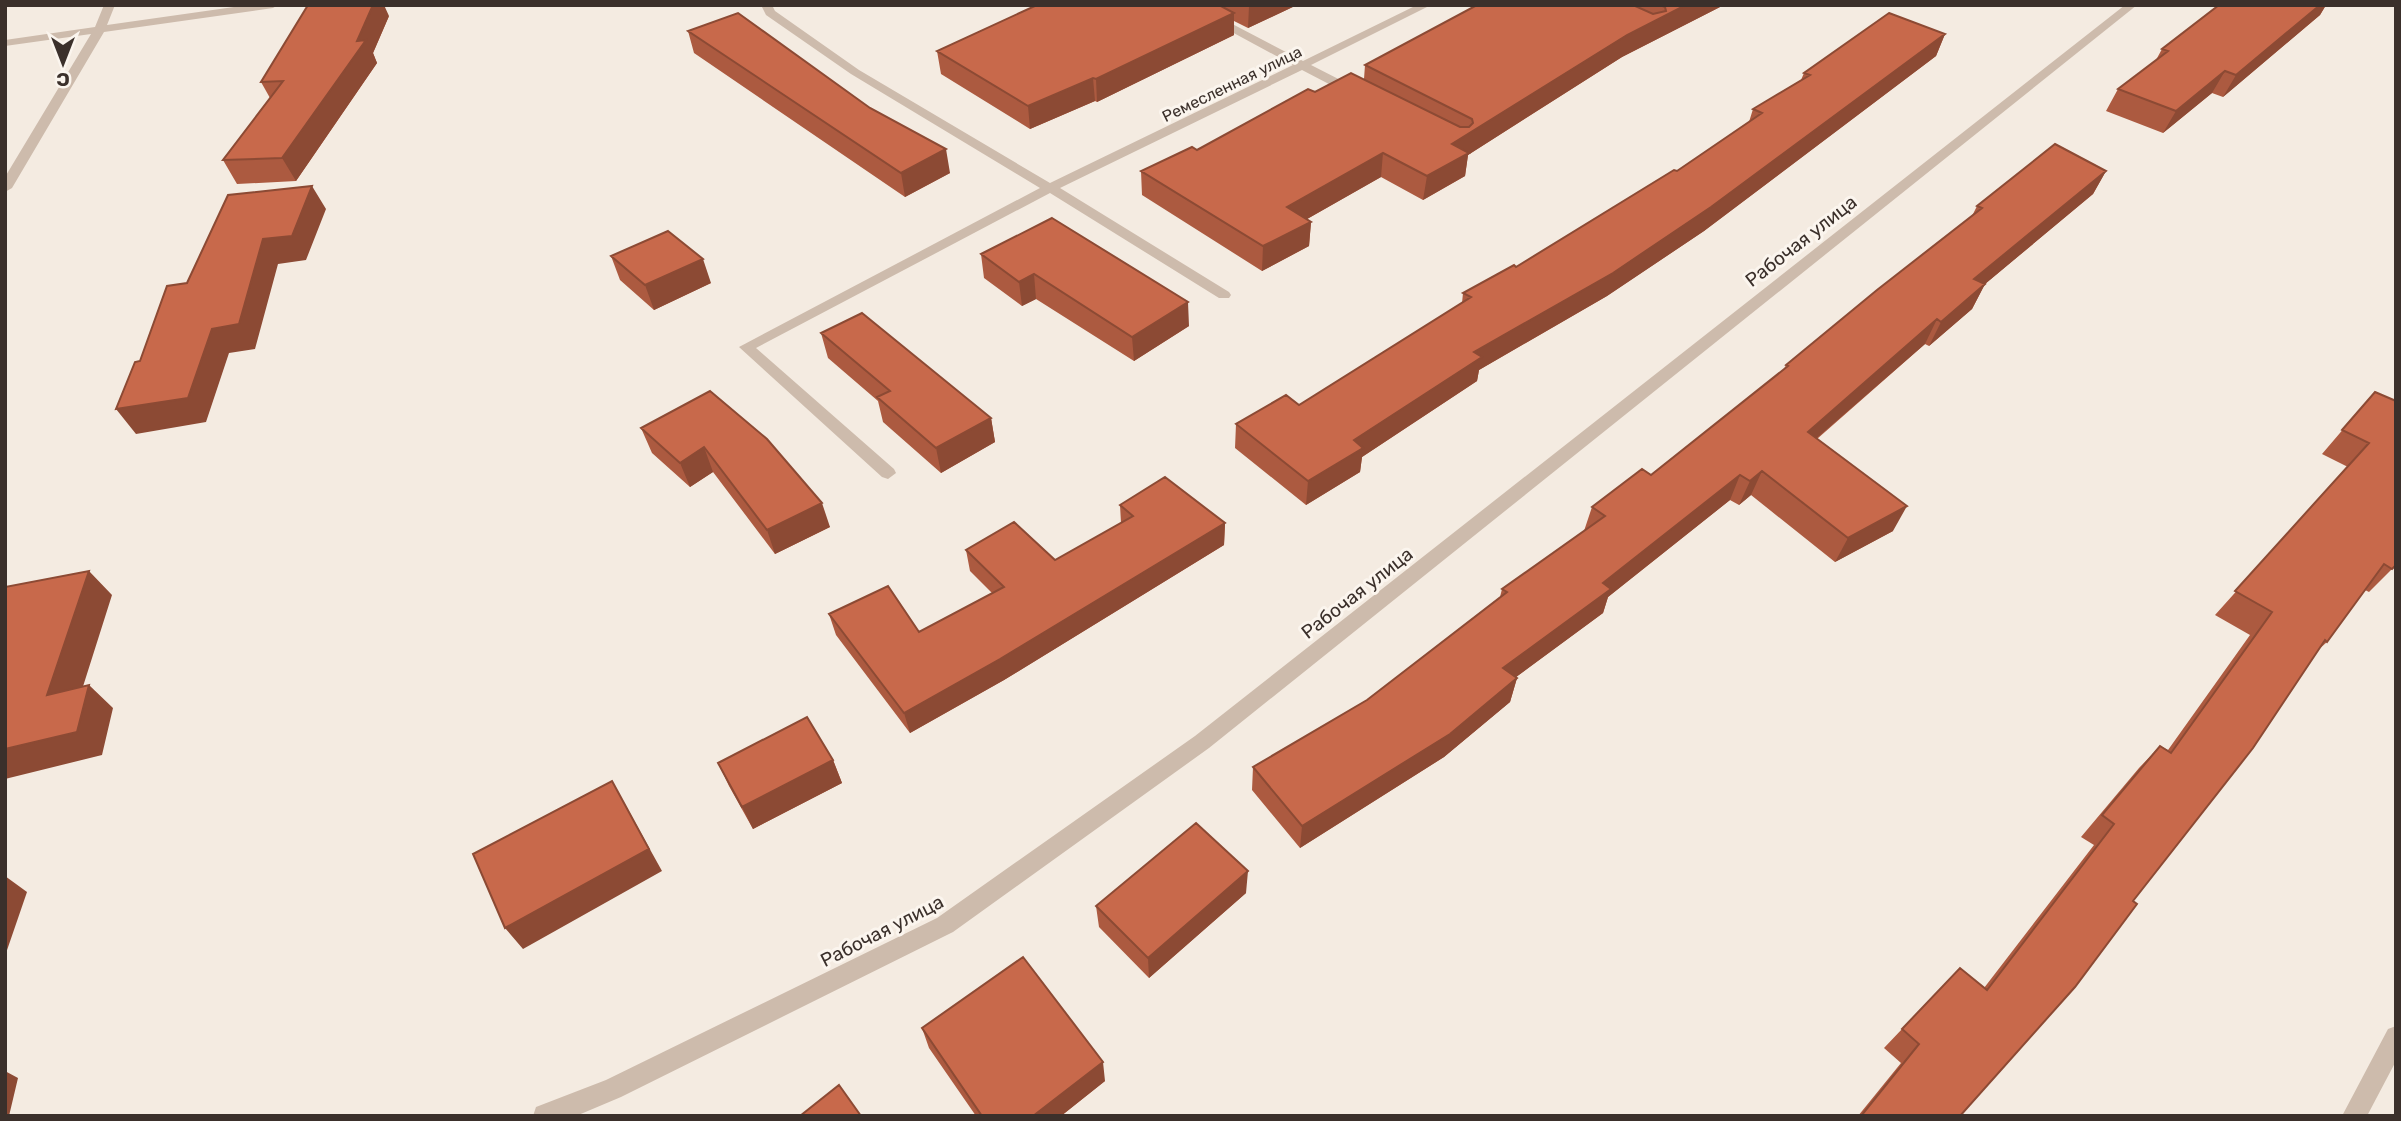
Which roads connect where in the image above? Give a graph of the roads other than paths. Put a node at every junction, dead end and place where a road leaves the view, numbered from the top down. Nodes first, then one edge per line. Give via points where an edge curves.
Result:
1 (110, 5) edge
2 (274, 5) edge
3 (766, 5) edge
4 (1187, 5) edge
5 (1426, 5) edge
6 (2133, 5) edge
7 (100, 29) junction
8 (5, 43) edge
9 (1304, 67) junction
10 (1364, 97) edge
11 (5, 188) edge
12 (1051, 188) junction
13 (1224, 295) dead end
14 (888, 473) dead end
15 (2396, 1037) edge
16 (545, 1116) edge
17 (2354, 1116) edge

1 - 7 street
2 - 7 street
3 - 12 street via 770,13 855,72
4 - 9 street
5 - 9 street, Ремесленная улица
6 - 16 street, Рабочая улица via 1202,742 945,925 613,1089
7 - 8 street
7 - 11 street
9 - 10 street
9 - 12 street, Ремесленная улица
12 - 13 street
12 - 14 street, Ремесленная улица via 746,348
15 - 17 street

